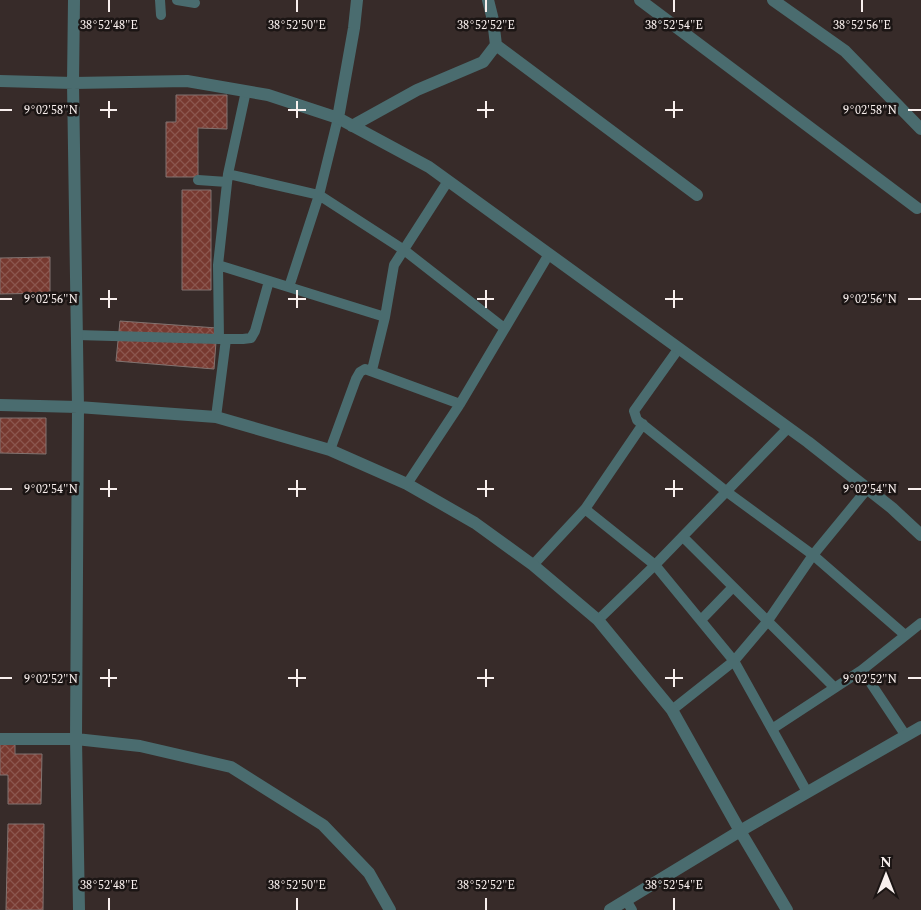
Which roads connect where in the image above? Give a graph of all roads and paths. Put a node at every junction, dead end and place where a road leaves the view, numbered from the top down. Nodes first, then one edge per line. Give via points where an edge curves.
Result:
1 (74, 0) edge
2 (160, 0) edge
3 (176, 0) edge
4 (357, 0) edge
5 (488, 0) edge
6 (640, 0) edge
7 (773, 0) edge
8 (196, 2) edge
9 (161, 14) dead end
10 (192, 14) dead end
11 (496, 45) junction
12 (0, 81) edge
13 (73, 83) junction
14 (246, 91) junction
15 (338, 118) junction
16 (352, 126) junction
17 (921, 129) edge
18 (228, 178) junction
19 (198, 180) dead end
20 (448, 181) junction
21 (319, 195) junction
22 (697, 195) dead end
23 (917, 208) dead end
24 (404, 250) junction
25 (549, 254) junction
26 (218, 265) junction
27 (269, 281) junction
28 (289, 287) junction
29 (385, 317) junction
30 (504, 328) junction
31 (77, 334) junction
32 (222, 339) junction
33 (679, 348) junction
34 (372, 370) junction
35 (460, 404) junction
36 (0, 405) edge
37 (78, 407) junction
38 (216, 417) junction
39 (642, 424) junction
40 (788, 428) junction
41 (330, 450) junction
42 (407, 484) junction
43 (868, 488) junction
44 (727, 492) junction
45 (585, 509) junction
46 (921, 535) edge
47 (683, 537) junction
48 (814, 555) junction
49 (533, 565) junction
50 (655, 565) junction
51 (733, 587) junction
52 (598, 620) junction
53 (701, 620) junction
54 (767, 622) junction
55 (921, 623) edge
56 (905, 635) junction
57 (734, 661) junction
58 (862, 670) junction
59 (834, 687) junction
60 (672, 710) junction
61 (921, 727) edge
62 (772, 729) junction
63 (906, 736) junction
64 (76, 738) junction
65 (0, 739) edge
66 (807, 792) junction
67 (740, 831) junction
68 (629, 905) edge
69 (78, 910) edge
70 (390, 910) edge
71 (610, 910) edge
72 (787, 910) edge

1 - 13 street
2 - 9 lane
3 - 8 lane
4 - 15 street
5 - 11 street
6 - 23 street
7 - 17 street via 845,51
8 - 10 lane
11 - 16 street via 484,62 417,90
11 - 22 street
12 - 13 street
13 - 14 street via 187,81
13 - 31 street
14 - 15 street
14 - 18 lane
15 - 16 street
15 - 21 lane
16 - 20 street via 429,167
18 - 19 lane
18 - 21 lane
18 - 26 lane
20 - 24 lane
20 - 25 street
21 - 24 lane
21 - 28 lane
24 - 29 lane via 394,265
24 - 30 lane
25 - 30 lane
25 - 33 street
26 - 27 lane
26 - 32 lane
27 - 28 lane
27 - 32 lane via 251,338
28 - 29 lane
29 - 34 lane
30 - 35 lane
31 - 32 lane
31 - 37 street
32 - 38 lane
33 - 39 lane via 634,411
33 - 40 street
34 - 35 lane
34 - 41 lane via 365,369 356,379
35 - 42 lane
36 - 37 street
37 - 38 street
37 - 64 street
38 - 41 street
39 - 44 lane
39 - 45 lane
40 - 43 street
40 - 44 lane
41 - 42 street
42 - 49 street via 475,522
43 - 46 street
43 - 48 lane
44 - 47 lane
44 - 48 lane
45 - 49 lane
45 - 50 lane
47 - 50 lane
47 - 51 lane
48 - 54 lane
48 - 56 lane
49 - 52 street
50 - 52 lane
50 - 53 lane
51 - 53 lane
51 - 54 lane
52 - 60 street
53 - 57 lane
54 - 57 lane
54 - 59 lane
55 - 56 lane
56 - 58 lane
57 - 60 lane
57 - 62 lane
58 - 59 lane
58 - 63 lane
59 - 62 lane
60 - 67 street
61 - 63 street
62 - 66 lane
63 - 66 street
64 - 65 street
64 - 69 street
64 - 70 street via 140,746 232,766 323,825 369,873
66 - 67 street
67 - 68 street
67 - 72 street
68 - 71 street

